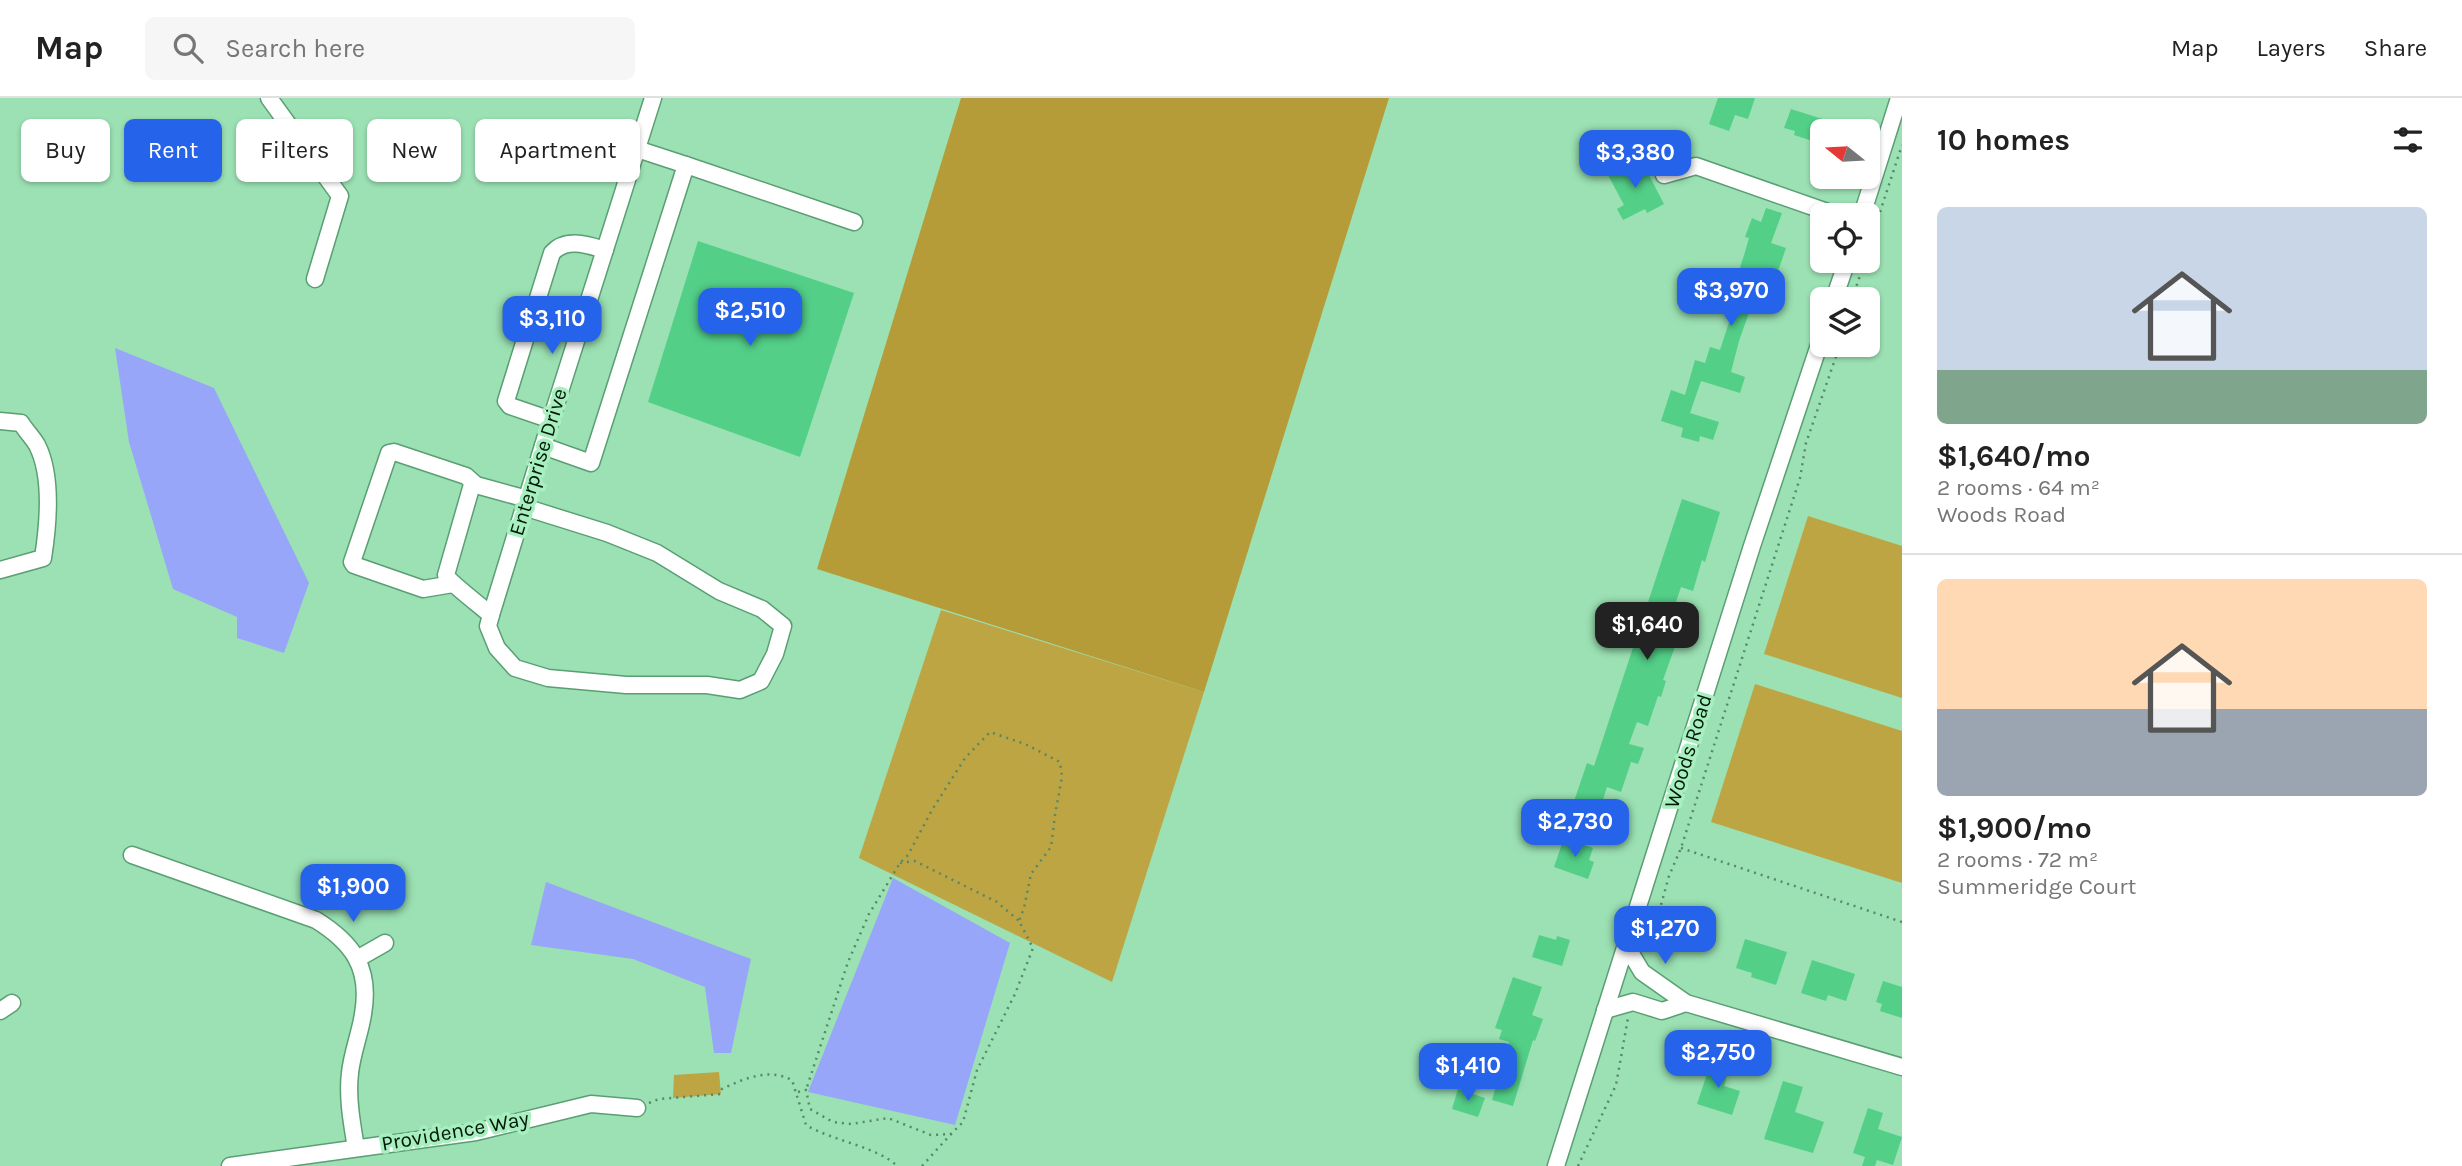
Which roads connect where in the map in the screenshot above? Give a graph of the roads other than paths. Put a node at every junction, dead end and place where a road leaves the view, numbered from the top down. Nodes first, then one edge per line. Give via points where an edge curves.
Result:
1 (269, 98) edge
2 (653, 98) edge
3 (1899, 98) edge
4 (640, 139) edge
5 (640, 150) edge
6 (686, 165) junction
7 (1664, 175) dead end
8 (627, 182) edge
9 (1866, 203) edge
10 (1810, 206) edge
11 (854, 222) dead end
12 (605, 250) junction
13 (314, 279) dead end
14 (1815, 357) edge
15 (551, 420) junction
16 (0, 421) edge
17 (543, 446) junction
18 (476, 485) junction
19 (525, 503) junction
20 (0, 570) edge
21 (453, 584) junction
22 (490, 621) junction
23 (132, 855) dead end
24 (385, 943) dead end
25 (1626, 945) junction
26 (357, 959) junction
27 (1686, 1003) junction
28 (1605, 1010) junction
29 (1902, 1067) edge
30 (637, 1108) road end
31 (355, 1149) junction
32 (230, 1166) edge
33 (1556, 1166) edge

1 - 13 street via 340,196
2 - 4 street, Enterprise Drive
3 - 9 street
5 - 6 street
6 - 11 street
6 - 17 street via 591,463
7 - 10 street via 1696,166
8 - 12 street, Enterprise Drive
12 - 15 street, Enterprise Drive
12 - 15 street via 577,242 552,253 506,401
14 - 25 street, Woods Road
15 - 17 street, Enterprise Drive
16 - 20 street via 21,424 38,447 48,485 49,524 43,558
17 - 19 street, Enterprise Drive
18 - 19 street
18 - 21 street via 471,488 446,567
18 - 21 street via 466,476 389,453 352,562 423,589
19 - 22 street, Enterprise Drive
19 - 22 street via 657,553 719,591 762,609 783,626 775,654 761,681 740,690 548,678 515,668 497,648
21 - 22 street
23 - 26 street via 316,920 346,942
24 - 26 street
25 - 27 street via 1642,972
25 - 28 street, Woods Road
26 - 31 street via 365,997 350,1070
27 - 28 street via 1662,1011 1633,1002
27 - 29 street
28 - 33 street, Woods Road
30 - 31 street, Providence Way via 591,1104 476,1132
31 - 32 street, Providence Way

